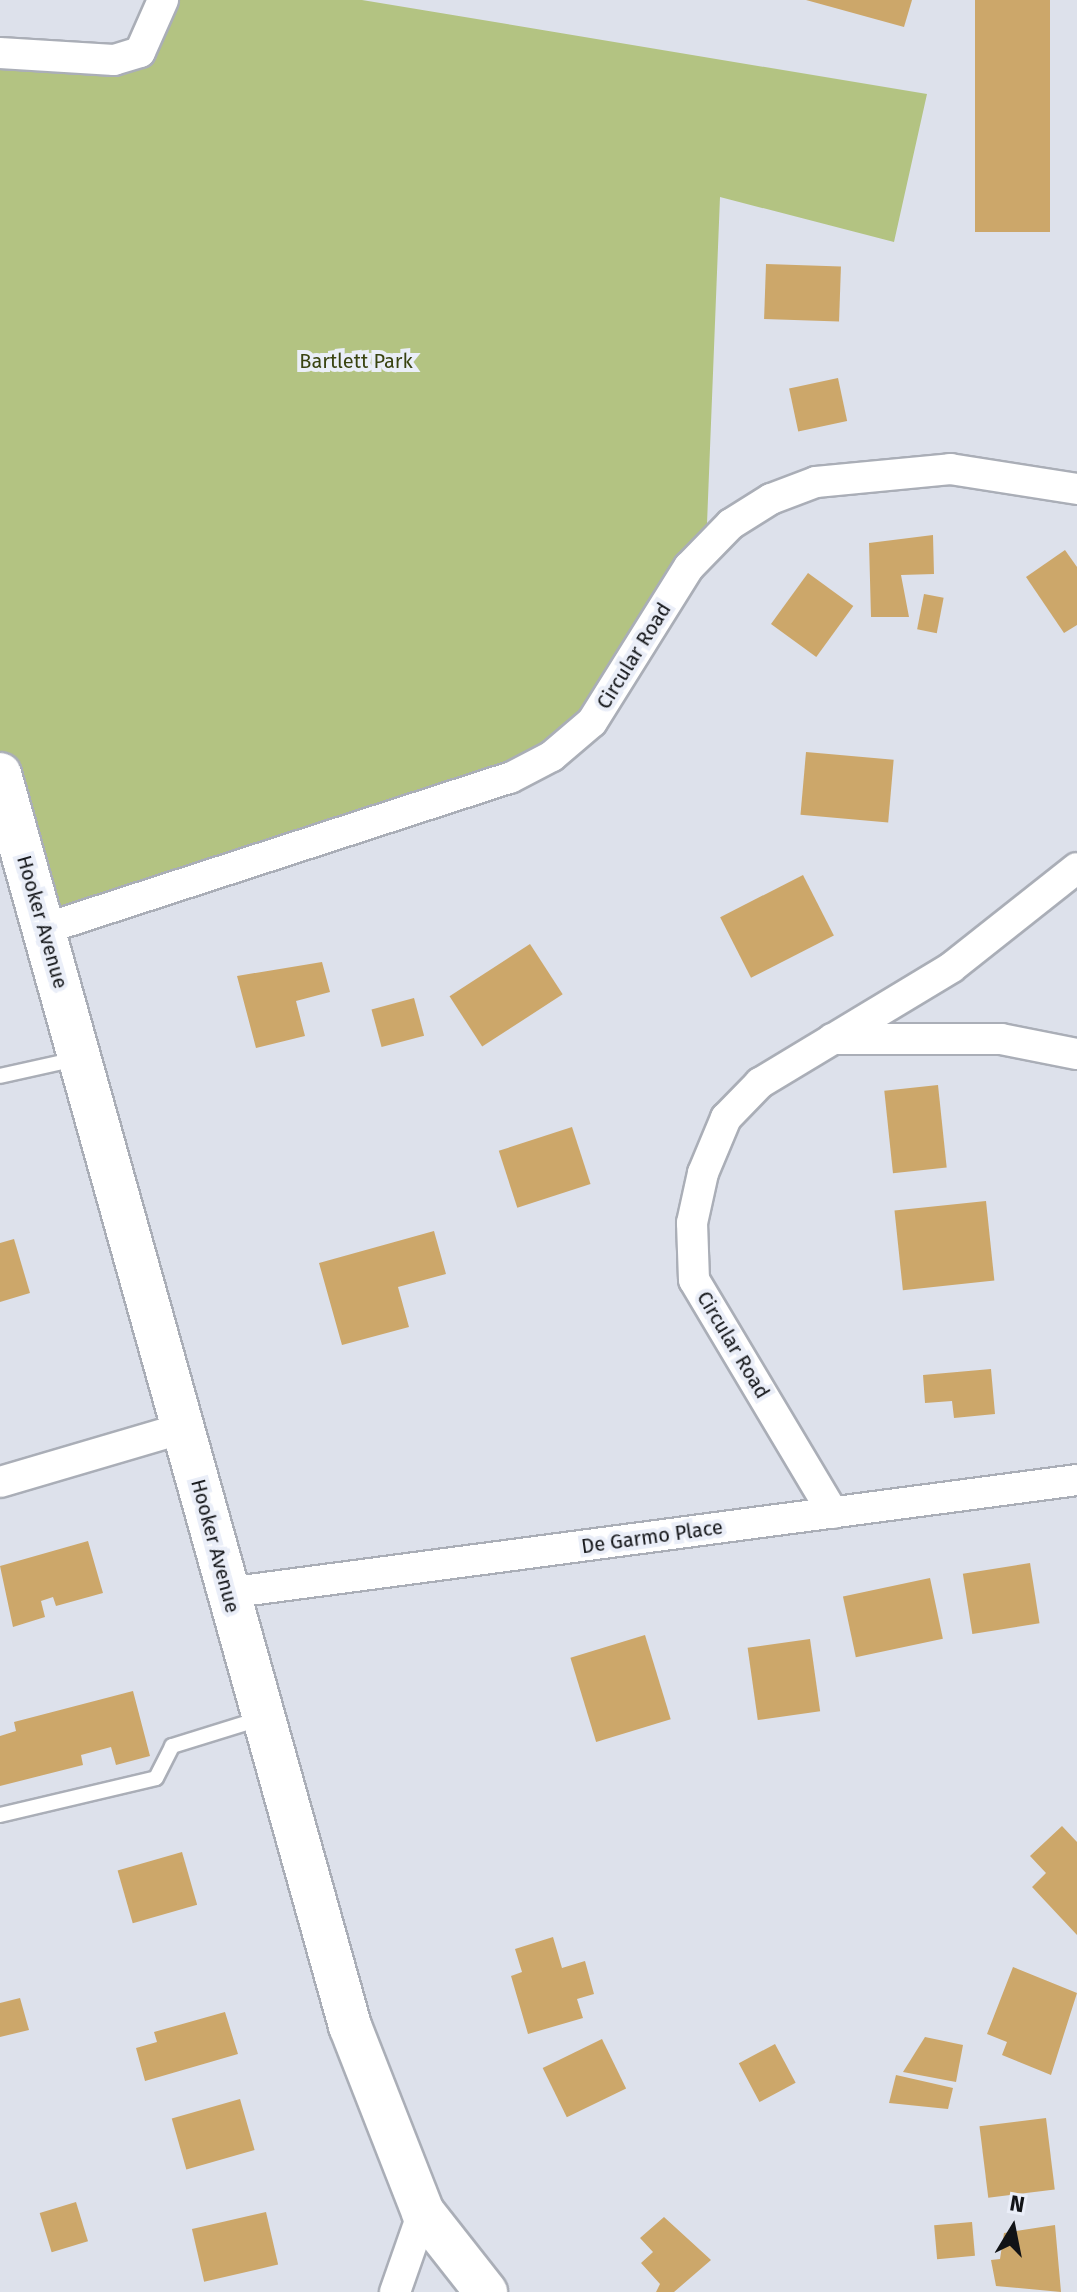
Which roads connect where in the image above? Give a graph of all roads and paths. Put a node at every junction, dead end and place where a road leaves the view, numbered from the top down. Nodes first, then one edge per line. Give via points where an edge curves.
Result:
1 (163, 0) edge
2 (0, 53) edge
3 (1077, 489) edge
4 (0, 774) edge
5 (1077, 868) edge
6 (44, 929) junction
7 (831, 1039) junction
8 (1077, 1054) edge
9 (80, 1058) junction
10 (0, 1076) edge
11 (183, 1428) junction
12 (1077, 1480) edge
13 (0, 1482) edge
14 (833, 1513) junction
15 (227, 1593) junction
16 (262, 1718) junction
17 (0, 1815) edge
18 (423, 2212) junction
19 (395, 2292) edge
20 (486, 2292) edge

1 - 2 street via 140,52 114,60
3 - 6 street, Circular Road via 950,469 816,482 771,499 731,524 689,567 592,722 552,756 510,778
4 - 6 street, Hooker Avenue
5 - 7 street, Circular Road via 952,967
6 - 9 street, Hooker Avenue
7 - 8 street via 1001,1039
7 - 14 street, Circular Road via 760,1083 726,1118 703,1173 692,1223 694,1280
9 - 10 lane
9 - 11 street, Hooker Avenue
11 - 13 street
11 - 15 street, Hooker Avenue
12 - 14 street, De Garmo Place
14 - 15 street, De Garmo Place
15 - 16 street, Hooker Avenue
16 - 17 lane via 172,1746 156,1778
16 - 18 street, Hooker Avenue via 350,2026
18 - 19 street
18 - 20 street, Hooker Avenue

